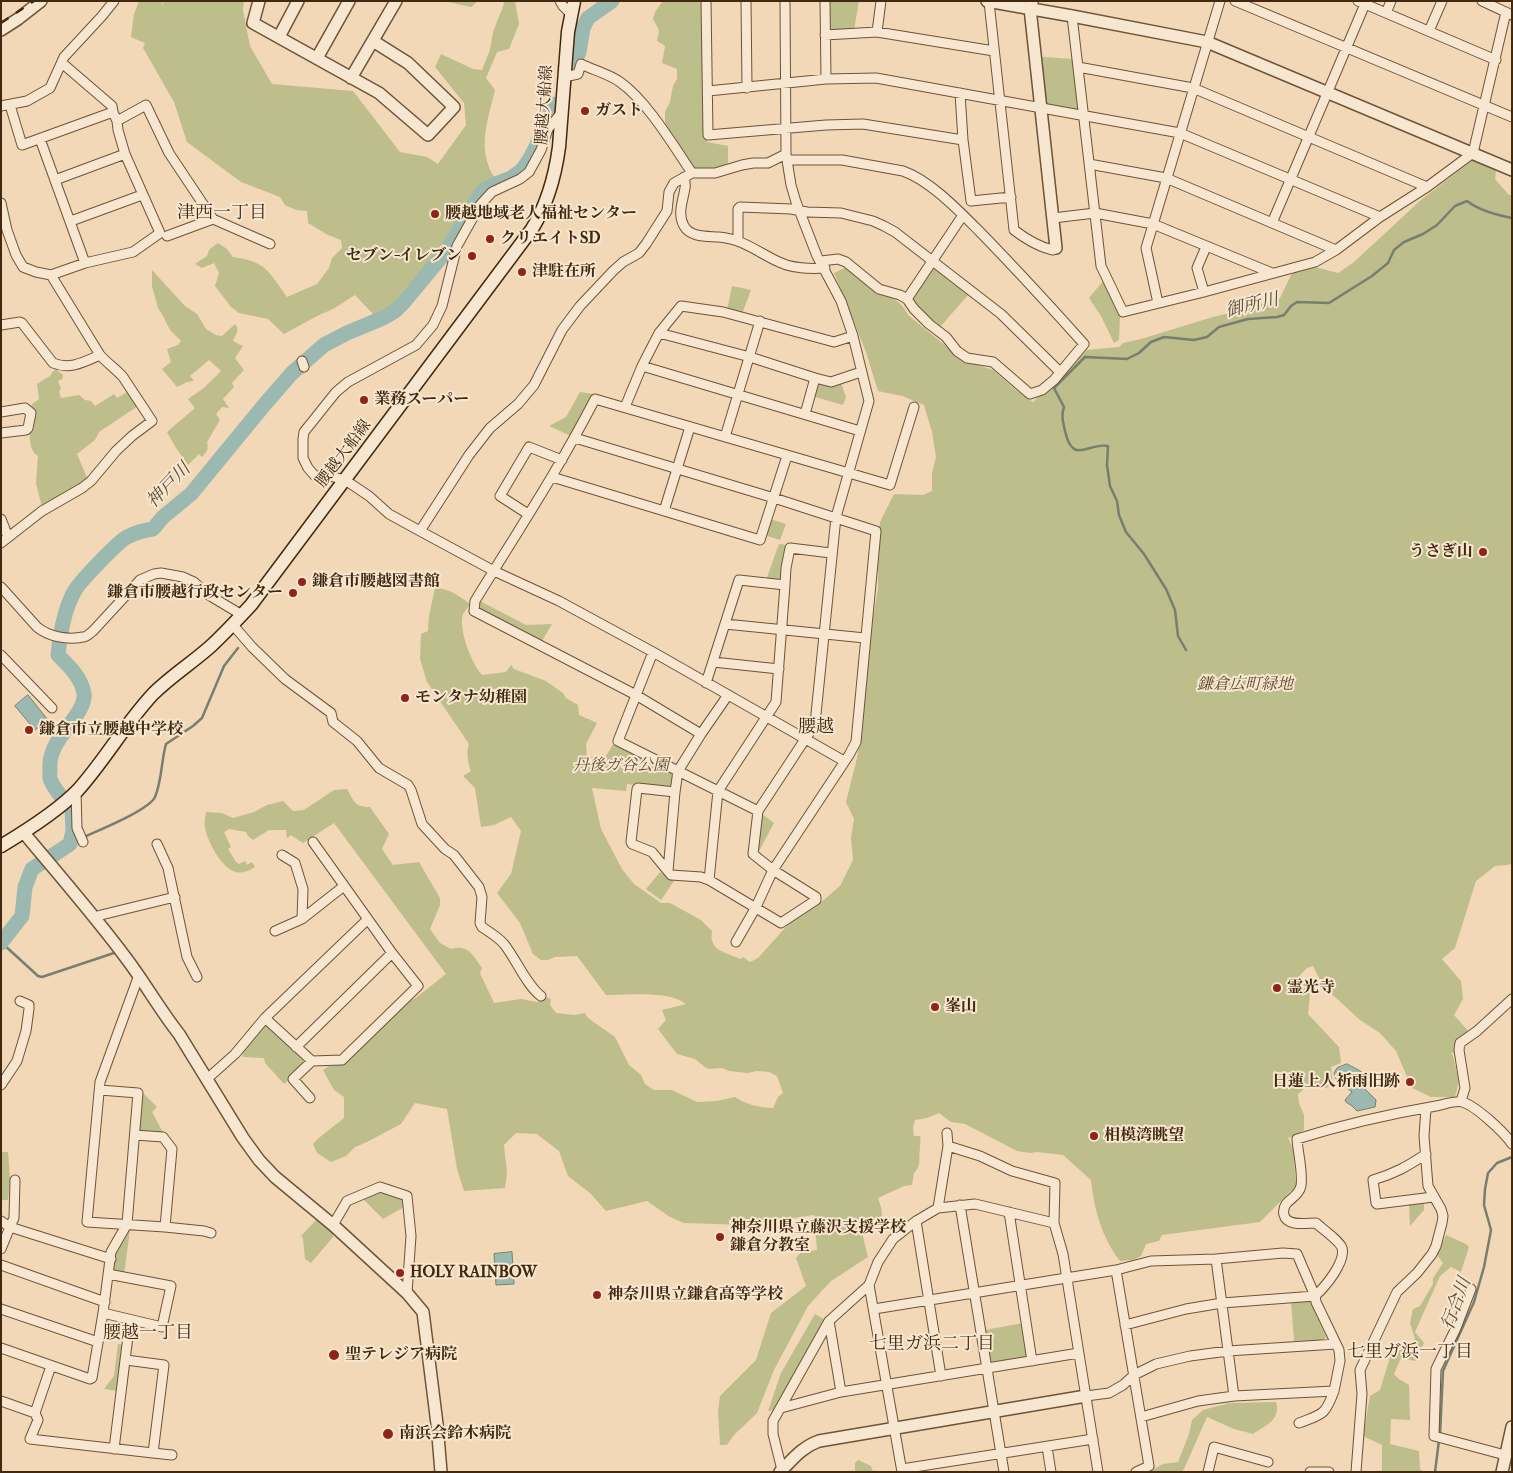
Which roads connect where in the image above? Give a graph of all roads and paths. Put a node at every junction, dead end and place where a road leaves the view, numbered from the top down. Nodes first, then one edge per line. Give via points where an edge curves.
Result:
1 (41, 1) edge
2 (114, 1) edge
3 (259, 1) edge
4 (298, 1) edge
5 (349, 1) edge
6 (396, 1) edge
7 (560, 1) edge
8 (706, 1) edge
9 (746, 1) edge
10 (785, 1) edge
11 (825, 1) edge
12 (881, 1) edge
13 (988, 1) edge
14 (1220, 1) edge
15 (1236, 1) edge
16 (1391, 1) edge
17 (1442, 1) edge
18 (1482, 1) edge
19 (1361, 3) edge
20 (1031, 5) edge
21 (573, 7) edge
22 (1386, 13) junction
23 (1509, 13) edge
24 (1072, 16) junction
25 (1, 30) edge
26 (1429, 31) junction
27 (877, 32) junction
28 (825, 35) junction
29 (279, 37) junction
30 (373, 41) junction
31 (1207, 42) junction
32 (1346, 48) junction
33 (994, 51) junction
34 (317, 58) junction
35 (1496, 60) junction
36 (62, 63) junction
37 (1078, 67) junction
38 (564, 77) junction
39 (351, 78) junction
40 (826, 79) junction
41 (786, 84) junction
42 (747, 88) junction
43 (1194, 88) junction
44 (708, 91) junction
45 (1328, 92) junction
46 (960, 93) junction
47 (1000, 100) junction
48 (6, 105) edge
49 (1484, 106) junction
50 (1042, 109) junction
51 (113, 112) junction
52 (562, 112) junction
53 (1084, 116) junction
54 (1512, 117) edge
55 (117, 121) junction
56 (786, 128) junction
57 (1180, 133) junction
58 (1308, 137) junction
59 (40, 139) junction
60 (964, 140) junction
61 (1473, 153) junction
62 (125, 154) junction
63 (787, 157) junction
64 (1089, 164) junction
65 (1512, 170) edge
66 (688, 175) junction
67 (1166, 178) junction
68 (1290, 179) junction
69 (56, 180) junction
70 (1426, 187) junction
71 (142, 195) junction
72 (1011, 197) junction
73 (1, 202) edge
74 (799, 211) junction
75 (1095, 213) junction
76 (963, 215) junction
77 (1380, 217) junction
78 (1053, 218) junction
79 (213, 219) junction
80 (71, 221) junction
81 (1272, 223) junction
82 (1153, 224) junction
83 (167, 236) dead end
84 (738, 240) junction
85 (270, 244) dead end
86 (1206, 247) junction
87 (1056, 248) joint
88 (1336, 250) junction
89 (932, 261) junction
90 (85, 263) junction
91 (823, 265) junction
92 (1272, 273) junction
93 (51, 275) junction
94 (1204, 292) junction
95 (907, 299) junction
96 (1158, 303) junction
97 (760, 321) junction
98 (1, 325) edge
99 (659, 333) junction
100 (853, 336) junction
101 (100, 355) junction
102 (750, 358) junction
103 (642, 366) junction
104 (861, 372) junction
105 (1060, 372) junction
106 (815, 378) junction
107 (738, 394) junction
108 (625, 407) junction
109 (914, 407) dead end
110 (1, 412) edge
111 (805, 414) junction
112 (690, 427) junction
113 (860, 431) junction
114 (1, 434) edge
115 (725, 437) junction
116 (575, 438) junction
117 (787, 456) junction
118 (562, 460) junction
119 (678, 469) junction
120 (848, 473) junction
121 (552, 477) junction
122 (345, 480) junction
123 (774, 498) junction
124 (664, 511) junction
125 (528, 514) junction
126 (836, 517) junction
127 (1, 519) edge
128 (420, 531) junction
129 (5, 540) edge
130 (831, 553) junction
131 (494, 571) junction
132 (785, 585) junction
133 (1, 587) edge
134 (242, 615) junction
135 (725, 624) junction
136 (233, 625) junction
137 (783, 630) junction
138 (823, 634) junction
139 (865, 638) junction
140 (653, 652) junction
141 (1, 655) edge
142 (713, 662) junction
143 (779, 669) junction
144 (706, 683) junction
145 (636, 695) junction
146 (728, 695) junction
147 (52, 708) dead end
148 (766, 717) junction
149 (701, 734) junction
150 (805, 738) junction
151 (844, 761) junction
152 (678, 771) junction
153 (718, 791) junction
154 (675, 792) junction
155 (69, 798) junction
156 (758, 811) junction
157 (24, 833) junction
158 (82, 838) dead end
159 (313, 842) dead end
160 (157, 844) dead end
161 (1, 846) edge
162 (282, 855) dead end
163 (668, 870) junction
164 (773, 870) junction
165 (709, 880) junction
166 (344, 886) junction
167 (175, 897) junction
168 (756, 907) junction
169 (94, 918) junction
170 (302, 919) junction
171 (368, 919) junction
172 (275, 931) dead end
173 (736, 942) dead end
174 (392, 954) junction
175 (139, 975) junction
176 (197, 977) dead end
177 (541, 996) dead end
178 (1512, 998) edge
179 (20, 1001) dead end
180 (265, 1018) junction
181 (296, 1047) junction
182 (312, 1061) junction
183 (207, 1079) junction
184 (1, 1085) edge
185 (100, 1090) junction
186 (310, 1098) dead end
187 (1461, 1102) junction
188 (1426, 1108) junction
189 (947, 1133) dead end
190 (135, 1135) junction
191 (1512, 1144) edge
192 (948, 1146) junction
193 (1426, 1154) junction
194 (15, 1180) dead end
195 (1433, 1198) junction
196 (960, 1205) junction
197 (938, 1208) junction
198 (1008, 1212) junction
199 (1, 1221) edge
200 (916, 1221) junction
201 (1054, 1223) junction
202 (126, 1224) junction
203 (333, 1225) junction
204 (10, 1227) junction
205 (166, 1227) junction
206 (211, 1233) dead end
207 (1, 1249) edge
208 (111, 1259) junction
209 (1216, 1259) junction
210 (1, 1266) edge
211 (1116, 1270) junction
212 (108, 1274) junction
213 (1066, 1278) junction
214 (869, 1285) junction
215 (1020, 1286) junction
216 (1471, 1289) dead end
217 (408, 1293) junction
218 (975, 1293) junction
219 (1315, 1296) junction
220 (928, 1300) junction
221 (105, 1302) junction
222 (1222, 1304) junction
223 (1, 1309) edge
224 (874, 1309) junction
225 (103, 1313) junction
226 (130, 1320) junction
227 (829, 1321) junction
228 (1125, 1325) junction
229 (98, 1342) junction
230 (1336, 1344) junction
231 (1, 1348) edge
232 (1228, 1350) junction
233 (1079, 1353) junction
234 (126, 1360) junction
235 (1032, 1360) junction
236 (51, 1366) junction
237 (987, 1368) junction
238 (1134, 1375) junction
239 (941, 1376) junction
240 (888, 1384) junction
241 (841, 1392) junction
242 (1334, 1392) junction
243 (1086, 1396) junction
244 (1234, 1396) junction
245 (1, 1401) edge
246 (781, 1408) junction
247 (994, 1411) junction
248 (35, 1413) junction
249 (1140, 1417) junction
250 (1299, 1423) dead end
251 (1512, 1427) edge
252 (895, 1428) junction
253 (1093, 1439) junction
254 (1047, 1446) junction
255 (114, 1449) junction
256 (153, 1453) junction
257 (1001, 1454) junction
258 (172, 1455) dead end
259 (1506, 1455) junction
260 (1268, 1462) dead end
261 (781, 1471) edge
262 (902, 1471) edge
263 (1504, 1471) edge
264 (441, 1472) edge
265 (1004, 1472) edge
266 (1051, 1472) edge
267 (1098, 1472) edge
268 (1136, 1472) edge
269 (1208, 1472) edge
270 (1310, 1472) edge
271 (1330, 1472) edge
272 (1356, 1472) edge

1 - 25 street
2 - 36 street
3 - 29 street via 253,22
4 - 29 street
5 - 34 street
6 - 30 street
7 - 21 street via 563,6
8 - 44 street
9 - 42 street
10 - 41 street
11 - 28 street
12 - 27 street
13 - 20 street
13 - 33 street
14 - 31 street
15 - 32 street
16 - 22 street
17 - 26 street
18 - 23 street
19 - 22 street
19 - 32 street
20 - 24 street
20 - 50 street
21 - 38 main road, 腰越大船線
22 - 26 street
23 - 35 street
24 - 31 street
24 - 37 street
26 - 35 street
27 - 28 street
27 - 33 street
28 - 40 street
29 - 34 street
30 - 39 street
30 - 39 street via 408,62 454,107 428,135 379,93
31 - 43 street
31 - 45 street
32 - 45 street
32 - 49 street
33 - 47 street
34 - 39 street
35 - 49 street
36 - 48 street via 50,88 27,100
36 - 51 street via 112,106
37 - 43 street
37 - 53 street
38 - 52 main road, 腰越大船線
38 - 66 street via 578,74 581,64 619,81 665,132
40 - 41 street
40 - 46 street via 876,78
41 - 42 street
41 - 56 street
42 - 44 street
43 - 57 street
43 - 58 street
44 - 56 street via 708,135
45 - 58 street
45 - 61 street
46 - 47 street
46 - 60 street
47 - 50 street
47 - 72 street
48 - 59 street via 22,145
49 - 54 street
49 - 61 street
50 - 53 street
50 - 78 street
51 - 55 street
51 - 59 street
52 - 122 main road, 腰越大船線 via 557,165 542,213
52 - 122 street via 548,129 529,172 492,192 480,205 457,246 442,306 433,325 414,346 348,382 304,432 302,455 308,468 315,476
53 - 57 street
53 - 64 street
55 - 62 street
55 - 79 street via 146,105 169,153
56 - 60 street via 863,124
56 - 63 street
57 - 67 street
57 - 68 street
58 - 68 street
58 - 70 street
59 - 69 street
60 - 72 street via 972,201
61 - 65 street
61 - 70 street
62 - 69 street
62 - 71 street
63 - 66 street via 714,174
63 - 74 street
63 - 76 street via 842,160 903,171 936,191
64 - 67 street
64 - 75 street
66 - 84 street via 681,202 681,216 686,228 702,236
66 - 128 street via 671,187 667,211 646,244 580,306 562,330 534,385 490,428
67 - 81 street
67 - 82 street
68 - 77 street
68 - 81 street
69 - 80 street
70 - 77 street
71 - 80 street
71 - 90 street via 160,233 133,252
72 - 87 street via 1014,230 1043,248
73 - 93 street via 7,230 23,267
74 - 84 street via 740,207
74 - 89 street via 841,213 873,221 895,232
74 - 91 street
75 - 78 street
75 - 82 street
75 - 96 street via 1101,266 1122,312
76 - 89 street
76 - 105 street via 1084,344
77 - 88 street
78 - 87 street
79 - 83 street
79 - 85 street
80 - 90 street
81 - 88 street
82 - 86 street
82 - 96 street via 1146,248
84 - 91 street via 780,263 803,268
86 - 92 street
86 - 94 street via 1197,268
88 - 92 street via 1315,262
89 - 95 street
89 - 105 street via 1000,314
90 - 93 street
91 - 95 street via 838,259 846,262 879,289
91 - 100 street via 841,301
92 - 94 street
93 - 101 street
94 - 96 street
95 - 105 street via 957,351 967,358 993,362 1030,394 1042,390
97 - 99 street via 681,306
97 - 100 street via 834,342
97 - 102 street
98 - 101 street via 22,323 53,363 60,366 78,365
99 - 102 street
99 - 103 street
100 - 104 street
101 - 129 street via 123,377 152,420 116,451 91,481 41,512
102 - 106 street
102 - 107 street
103 - 107 street
103 - 108 street
104 - 106 street via 831,382
104 - 113 street via 869,401
106 - 111 street
107 - 111 street
107 - 115 street
108 - 112 street
108 - 116 street via 595,399
109 - 120 street via 891,485
110 - 114 street via 25,408 31,413 26,430
111 - 113 street
112 - 115 street
112 - 119 street
113 - 120 street
115 - 117 street
116 - 118 street
116 - 119 street
117 - 120 street
117 - 123 street
118 - 121 street
118 - 125 street via 528,447 500,496
119 - 123 street
119 - 124 street
120 - 126 street
121 - 124 street
121 - 125 street
122 - 128 street via 389,514
122 - 134 main road, 腰越大船線
123 - 124 street via 760,540
123 - 126 street
125 - 131 street
126 - 130 street
126 - 139 street via 876,530
127 - 129 street
128 - 131 street
130 - 132 street via 790,548
130 - 138 street
131 - 140 street via 559,601
131 - 145 street via 475,601 474,611
132 - 135 street via 739,580
132 - 137 street
133 - 134 street via 44,633 60,636 85,637 140,580 154,574 183,577 194,582 207,594
134 - 136 main road, 腰越大船線
135 - 137 street
135 - 142 street
136 - 155 main road, 腰越大船線 via 153,694
136 - 177 street via 285,680 331,713 333,722 357,741 379,768 408,785 422,824 454,855 479,887 482,927 502,942 534,991
137 - 138 street
137 - 143 street
138 - 139 street
138 - 150 street via 815,724
139 - 151 street via 856,742
140 - 144 street
140 - 145 street
141 - 147 street
142 - 143 street
142 - 144 street
143 - 148 street via 776,702
144 - 146 street
145 - 149 street
145 - 152 street via 618,741
146 - 148 street
146 - 149 street
148 - 150 street
148 - 153 street
149 - 152 street
150 - 151 street
150 - 156 street
151 - 164 street
152 - 153 street
152 - 154 street
153 - 156 street
153 - 165 street
154 - 163 street
154 - 163 street via 636,790 631,842 652,852
155 - 157 main road, 腰越大船線
155 - 158 street
156 - 164 street via 754,854
157 - 161 main road, 腰越大船線
157 - 169 street
159 - 166 street
160 - 167 street via 168,868
162 - 170 street via 295,863 304,889
163 - 165 street via 671,875
164 - 168 street
164 - 168 street via 816,900 781,923
165 - 168 street
166 - 170 street
166 - 171 street
167 - 169 street
167 - 176 street via 187,957
168 - 173 street
169 - 175 street
170 - 172 street
171 - 174 street
171 - 180 street
174 - 181 street
174 - 182 street via 418,986 342,1060
175 - 183 street
175 - 185 street via 100,1082
178 - 187 street via 1460,1043 1465,1088
179 - 184 street via 30,1008 26,1031 17,1061
180 - 181 street
180 - 183 street via 239,1050
181 - 182 street
182 - 186 street via 293,1080
183 - 203 street via 259,1160 275,1178
185 - 190 street via 138,1093
185 - 202 street via 87,1222
187 - 188 street
187 - 191 street via 1486,1118
188 - 193 street
188 - 219 street via 1297,1139 1301,1185 1296,1195 1286,1203 1284,1216 1292,1222 1316,1223 1342,1249 1338,1268
189 - 192 street
190 - 202 street
190 - 205 street via 163,1137 172,1149
192 - 197 street
192 - 201 street via 1012,1171 1055,1183
193 - 195 street via 1428,1186
193 - 195 street via 1400,1170 1373,1180 1376,1203
194 - 204 street via 14,1218
195 - 272 street via 1443,1216 1436,1246 1417,1273 1397,1292 1360,1370 1362,1394
196 - 197 street
196 - 198 street via 975,1204
196 - 218 street
197 - 200 street
198 - 201 street
198 - 215 street
199 - 204 street
200 - 214 street via 893,1239 878,1262
200 - 220 street
201 - 213 street
202 - 205 street
202 - 208 street via 111,1252
203 - 217 street
203 - 217 street via 347,1201 380,1188 407,1196 411,1236
204 - 207 street
204 - 208 street
205 - 206 street
208 - 212 street
209 - 211 street via 1151,1261
209 - 219 street via 1297,1254
209 - 222 street
210 - 221 street
211 - 213 street
211 - 228 street
212 - 221 street
212 - 226 street via 171,1286 162,1327
213 - 215 street
213 - 233 street
214 - 224 street
214 - 227 street
215 - 218 street
215 - 235 street
216 - 259 street via 1436,1369 1434,1436
217 - 264 street via 423,1312
218 - 220 street
218 - 237 street
219 - 222 street
219 - 230 street
220 - 224 street
220 - 239 street
221 - 225 street
222 - 228 street via 1186,1309
222 - 232 street
223 - 229 street
224 - 240 street
225 - 226 street
225 - 229 street
226 - 234 street
227 - 241 street
227 - 246 street
228 - 238 street
229 - 236 street via 92,1378
230 - 232 street
230 - 242 street via 1340,1361
231 - 236 street
232 - 238 street via 1156,1364
232 - 244 street
233 - 235 street
233 - 243 street
234 - 255 street
234 - 256 street via 164,1365
235 - 237 street
236 - 248 street
237 - 239 street
237 - 247 street
238 - 243 street via 1109,1393
238 - 249 street
239 - 240 street
240 - 241 street
240 - 252 street
241 - 246 street
242 - 244 street
242 - 250 street via 1324,1413
243 - 247 street
243 - 253 street
244 - 249 street via 1198,1401
245 - 248 street
246 - 261 street via 772,1427
247 - 252 street
247 - 257 street
248 - 255 street via 38,1420 30,1439
249 - 268 street via 1149,1466
251 - 259 street
252 - 261 street via 810,1444
252 - 262 street
253 - 254 street
253 - 267 street
254 - 257 street
254 - 266 street
255 - 256 street
256 - 258 street
257 - 262 street
257 - 265 street
259 - 263 street
260 - 269 street via 1214,1447
270 - 271 street

